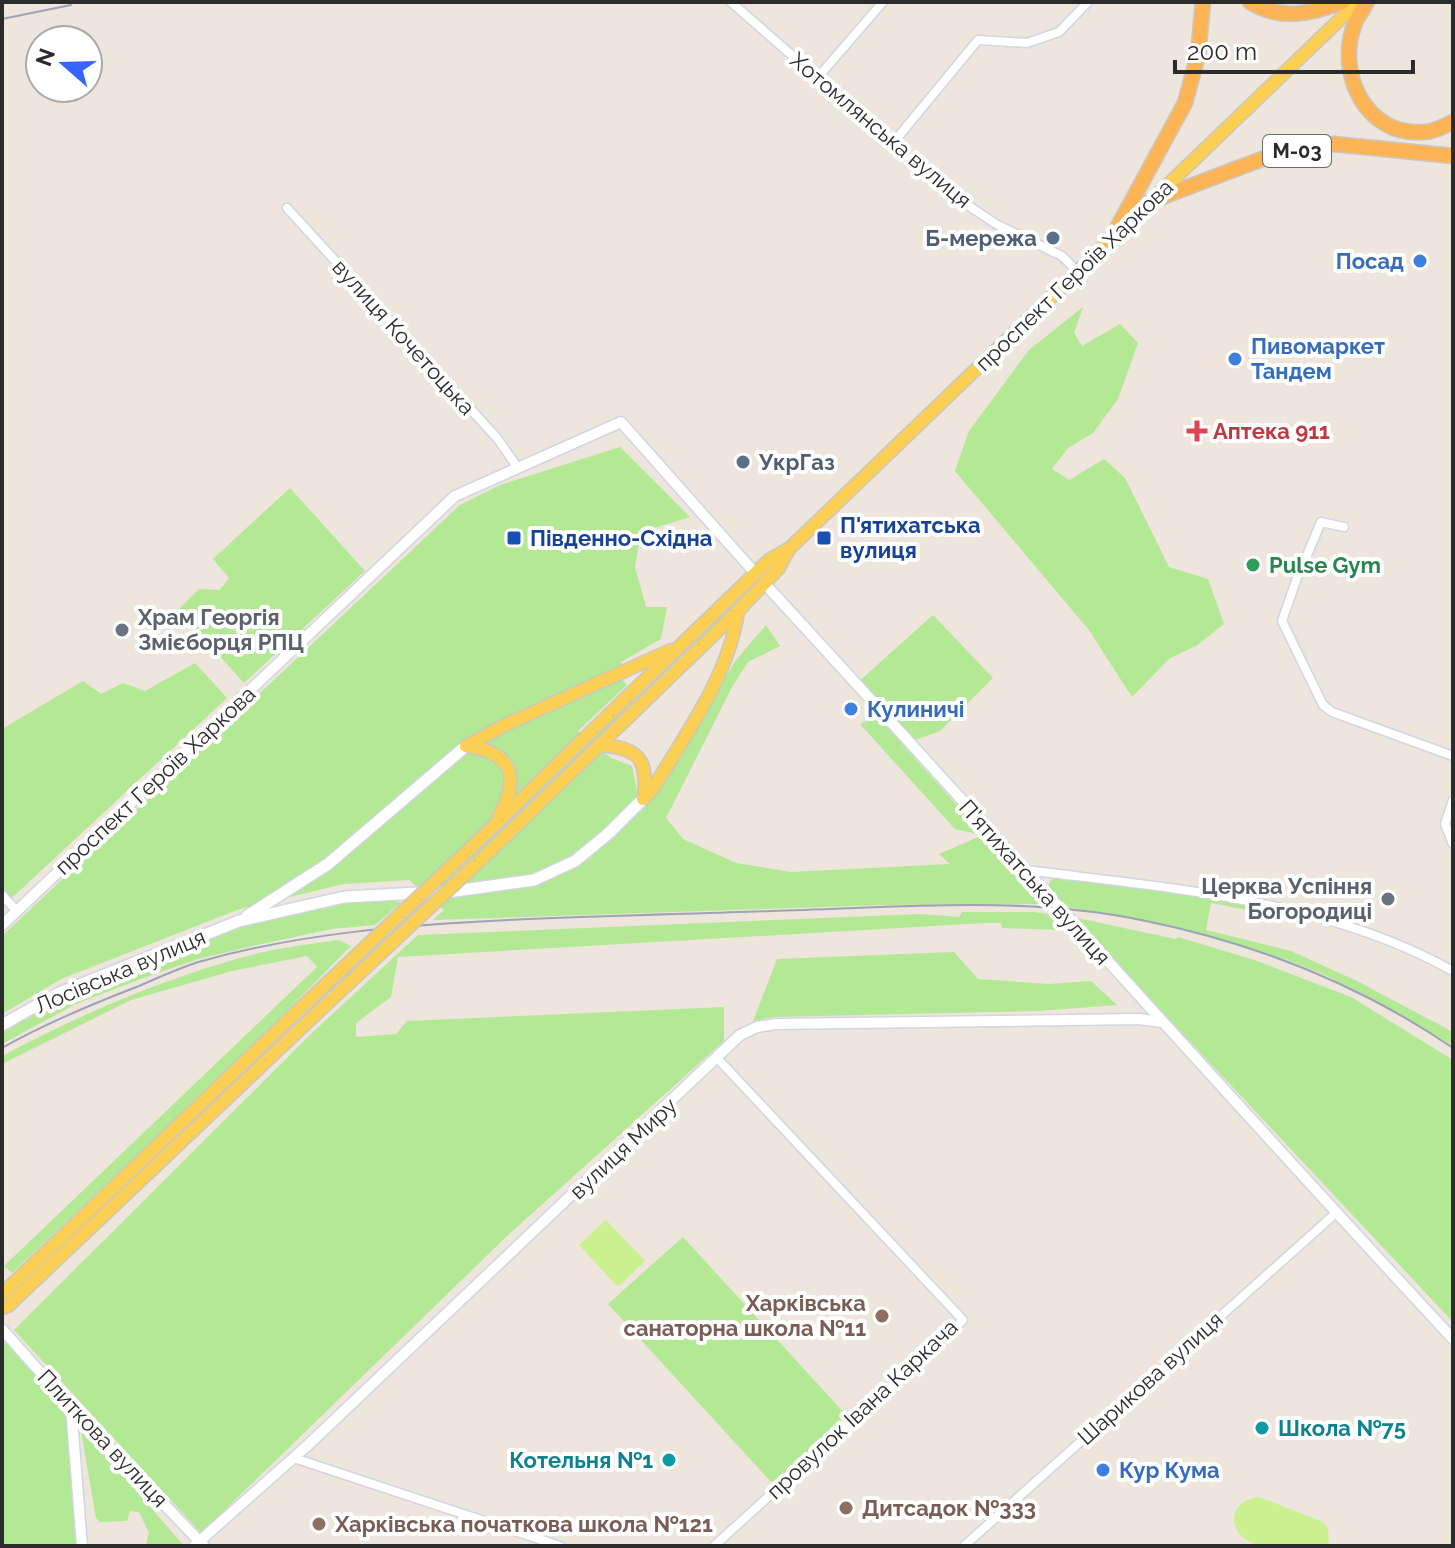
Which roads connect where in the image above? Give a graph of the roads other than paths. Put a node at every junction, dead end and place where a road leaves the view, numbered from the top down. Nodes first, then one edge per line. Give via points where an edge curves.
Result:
1 (731, 2) edge
2 (1088, 2) edge
3 (1203, 2) edge
4 (1250, 2) edge
5 (1342, 2) edge
6 (1358, 2) edge
7 (1367, 2) edge
8 (880, 3) edge
9 (819, 76) junction
10 (1453, 122) edge
11 (893, 143) junction
12 (1453, 156) edge
13 (1149, 202) junction
14 (287, 208) dead end
15 (1110, 241) junction
16 (1078, 272) junction
17 (621, 422) joint
18 (518, 468) junction
19 (1344, 527) dead end
20 (1295, 562) dead end
21 (1299, 572) junction
22 (760, 578) junction
23 (738, 611) junction
24 (677, 647) junction
25 (599, 745) junction
26 (466, 746) junction
27 (1453, 756) edge
28 (643, 799) junction
29 (1453, 800) edge
30 (492, 829) junction
31 (1453, 844) edge
32 (1026, 870) junction
33 (2, 895) edge
34 (17, 911) junction
35 (239, 921) junction
36 (2, 925) edge
37 (1453, 971) edge
38 (1161, 1022) junction
39 (2, 1025) edge
40 (718, 1059) junction
41 (1337, 1212) junction
42 (2, 1294) edge
43 (2, 1308) edge
44 (2, 1329) edge
45 (1453, 1339) edge
46 (71, 1407) junction
47 (294, 1458) junction
48 (199, 1544) edge
49 (82, 1546) edge
50 (560, 1546) edge
51 (714, 1546) edge
52 (964, 1546) edge

1 - 9 street, Хотомлянська вулиця
2 - 11 street via 1059,32 1027,43 978,40
3 - 15 highway via 1198,55 1185,103
4 - 5 highway via 1290,16
6 - 13 main road, проспект Героїв Харкова
7 - 10 highway via 1354,24 1349,52 1356,95 1375,117 1403,132 1426,132
8 - 9 street
9 - 11 street, Хотомлянська вулиця
11 - 16 street, Хотомлянська вулиця via 948,192 996,224 1062,256
12 - 13 highway, М-03 via 1334,144 1267,157
13 - 15 main road, проспект Героїв Харкова
14 - 18 street, вулиця Кочетоцька via 497,438
15 - 16 main road, проспект Героїв Харкова
16 - 22 main road, проспект Героїв Харкова via 790,548 769,560
17 - 18 street, проспект Героїв Харкова
17 - 22 street, П’ятихатська вулиця
18 - 34 street, проспект Героїв Харкова via 455,496
19 - 21 street via 1321,522
20 - 21 street
21 - 27 street via 1282,621 1323,705
22 - 23 main road, проспект Героїв Харкова
22 - 24 main road, проспект Героїв Харкова
22 - 32 street, П’ятихатська вулиця
23 - 25 main road, проспект Героїв Харкова
23 - 28 main road via 732,644 711,688
24 - 26 main road
24 - 30 main road, проспект Героїв Харкова
25 - 28 main road via 629,750 639,759 646,774
25 - 43 main road, проспект Героїв Харкова, bridge
26 - 30 main road via 492,753 506,765 512,788
26 - 35 main road via 328,864
28 - 35 main road via 575,861 534,880 344,897
29 - 31 street via 1445,824
30 - 42 main road, проспект Героїв Харкова, bridge
32 - 37 street via 1228,896 1383,939
32 - 38 street, П’ятихатська вулиця
33 - 34 street
34 - 36 street, проспект Героїв Харкова
35 - 39 main road, Лосівська вулиця via 59,993
38 - 40 street, вулиця Миру via 776,1024 740,1035
38 - 41 street, П’ятихатська вулиця
40 - 47 street, вулиця Миру
40 - 51 street, провулок Івана Каркача via 963,1320
41 - 45 street, П’ятихатська вулиця
41 - 52 street, Шарикова вулиця
44 - 46 street, Плиткова вулиця
46 - 48 street, Плиткова вулиця
46 - 49 street
47 - 48 street, вулиця Миру
47 - 50 street

